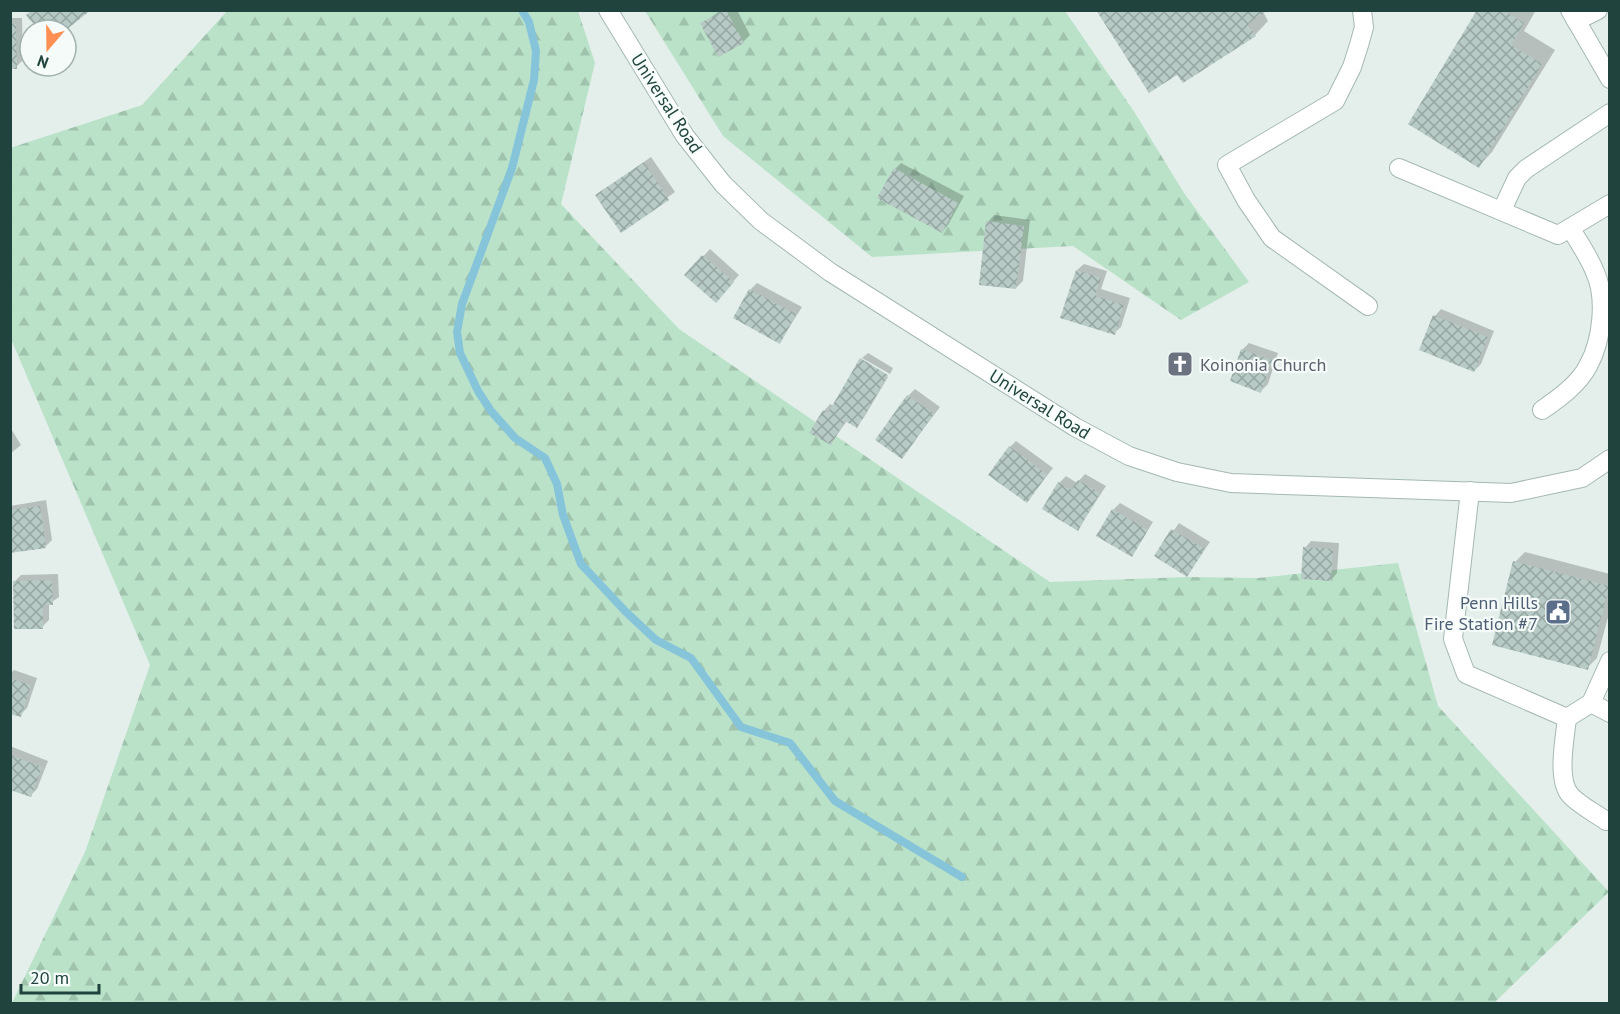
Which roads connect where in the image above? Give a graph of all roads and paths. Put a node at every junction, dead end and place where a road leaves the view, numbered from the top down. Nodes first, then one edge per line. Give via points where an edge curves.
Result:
1 (608, 10) edge
2 (1598, 10) edge
3 (1363, 11) edge
4 (1573, 16) edge
5 (1610, 79) edge
6 (1610, 113) edge
7 (1399, 168) dead end
8 (1610, 204) edge
9 (1502, 210) junction
10 (1570, 228) junction
11 (1368, 306) dead end
12 (1542, 410) dead end
13 (1610, 459) edge
14 (1470, 491) junction
15 (1610, 661) edge
16 (1591, 702) junction
17 (1610, 713) edge
18 (1567, 718) junction
19 (1608, 819) edge

1 - 14 street, Universal Road via 685,136 723,184 760,221 830,272 1075,427 1129,456 1177,472 1231,483
2 - 4 street
3 - 11 street via 1364,27 1352,68 1335,101 1227,165 1272,238
4 - 5 street
6 - 9 street via 1526,169 1517,178
7 - 9 street
8 - 10 street
9 - 10 street via 1558,235
10 - 12 street via 1596,273 1601,305 1599,339 1588,367 1563,395
13 - 14 street, Universal Road via 1582,478 1511,492
14 - 18 street via 1453,639 1466,674
15 - 16 street
16 - 17 street
16 - 18 street
18 - 19 street via 1564,781 1570,795

